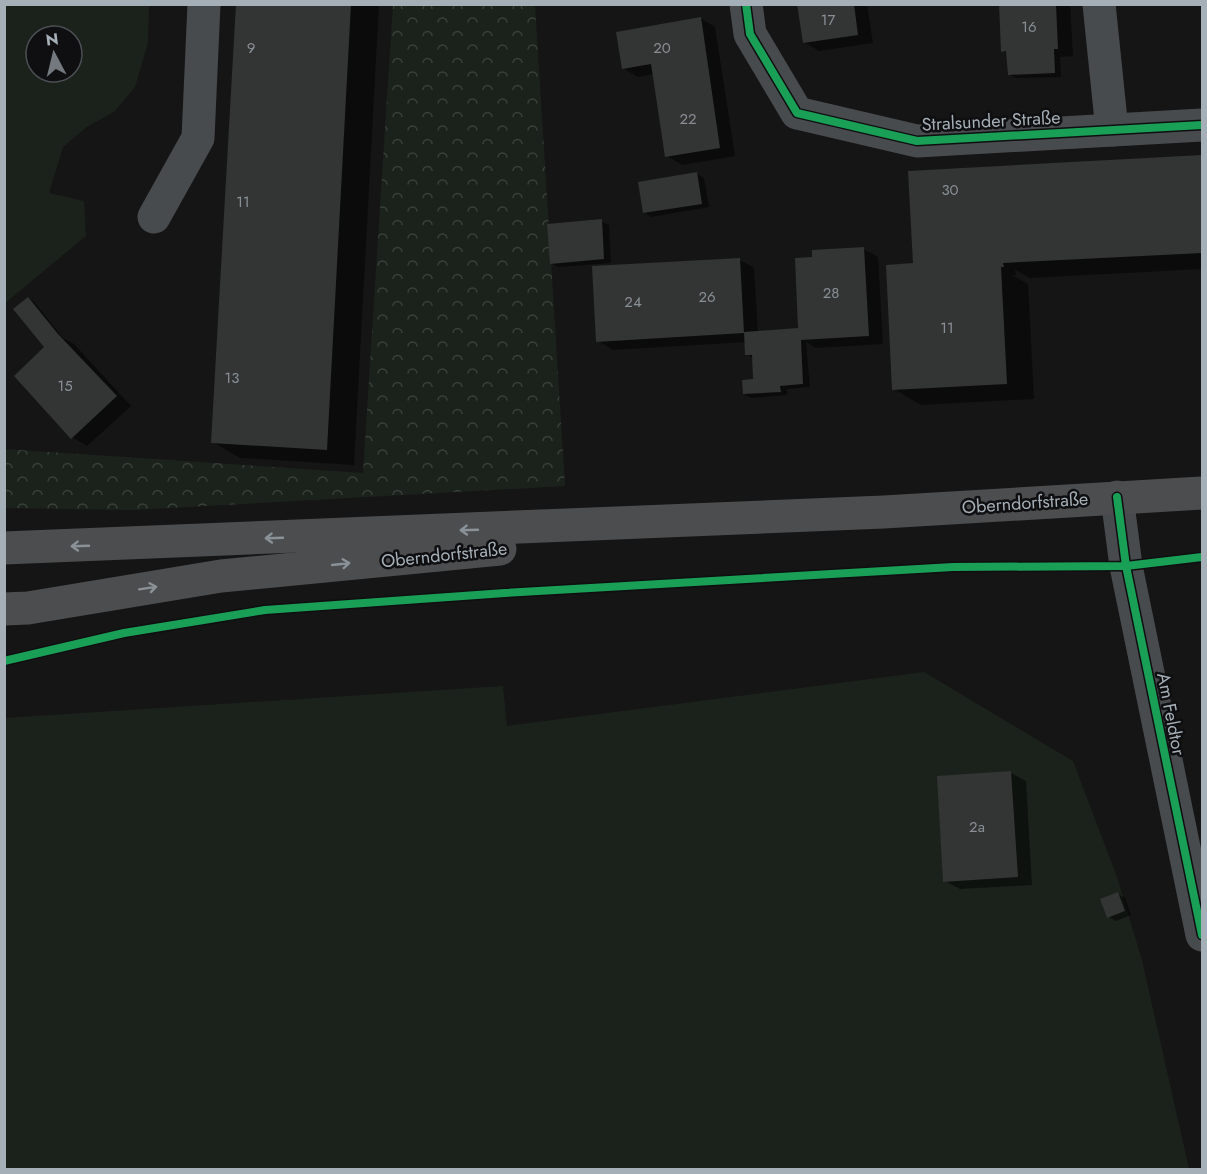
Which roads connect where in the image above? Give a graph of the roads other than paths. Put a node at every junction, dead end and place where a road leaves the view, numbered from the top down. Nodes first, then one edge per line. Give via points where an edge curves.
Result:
1 (204, 4) edge
2 (746, 4) edge
3 (1099, 4) edge
4 (1203, 125) edge
5 (1112, 130) junction
6 (154, 216) dead end
7 (1203, 493) edge
8 (1117, 497) junction
9 (884, 512) junction
10 (4, 548) edge
11 (12, 611) edge
12 (1192, 841) edge
13 (1203, 935) edge

1 - 6 street via 198,138
2 - 5 street, Stralsunder Straße via 750,34 797,113 917,141
3 - 5 street
4 - 5 street, Stralsunder Straße
7 - 8 main road, Oberndorfstraße
8 - 9 main road, Oberndorfstraße
8 - 12 street, Am Feldtor via 1126,566
9 -> 10 main road, Oberndorfstraße
11 -> 9 main road, Oberndorfstraße via 221,576
12 - 13 street, Am Feldtor

